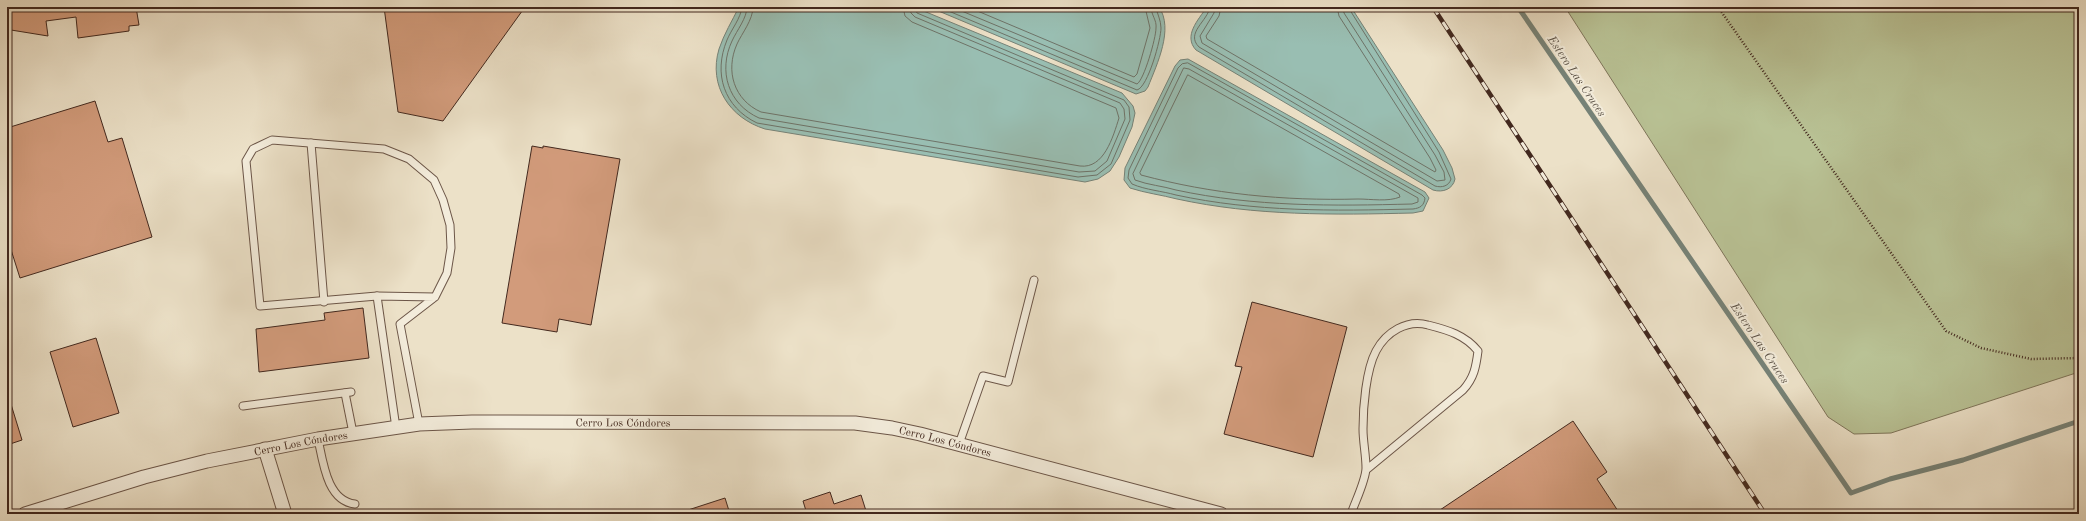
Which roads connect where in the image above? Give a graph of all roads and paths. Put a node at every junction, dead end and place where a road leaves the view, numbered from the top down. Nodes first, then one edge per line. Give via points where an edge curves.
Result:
1 (1718, 7) edge
2 (311, 143) junction
3 (1034, 280) dead end
4 (377, 296) junction
5 (435, 297) junction
6 (324, 302) junction
7 (2079, 358) edge
8 (244, 406) dead end
9 (419, 424) junction
10 (396, 428) junction
11 (353, 433) junction
12 (318, 439) junction
13 (959, 444) junction
14 (265, 449) junction
15 (1366, 470) junction
16 (355, 504) dead end
17 (25, 514) edge
18 (285, 514) edge
19 (1221, 514) edge
20 (1351, 514) edge

1 - 7 path via 1946,331 1981,348 2032,359
2 - 5 lane via 384,149 409,159 434,180 450,225 451,248 447,273
2 - 6 lane
2 - 6 lane via 272,140 253,149 246,160 260,306
3 - 13 lane via 1008,382 983,376
4 - 5 lane
4 - 6 lane
4 - 10 lane
5 - 9 lane via 400,324
8 - 11 lane via 348,392
9 - 10 street, Cerro Los Cóndores
9 - 13 street, Cerro Los Cóndores via 855,423 892,428
10 - 11 street, Cerro Los Cóndores
11 - 12 street, Cerro Los Cóndores
12 - 14 street, Cerro Los Cóndores
12 - 16 lane via 327,478 337,495 346,503
13 - 19 street, Cerro Los Cóndores
14 - 17 street, Cerro Los Cóndores via 144,477
14 - 18 street
15 - 15 lane via 1471,381 1478,351 1470,341 1451,331 1423,324 1408,324 1392,332 1380,346 1376,351 1368,381 1363,428
15 - 20 lane

